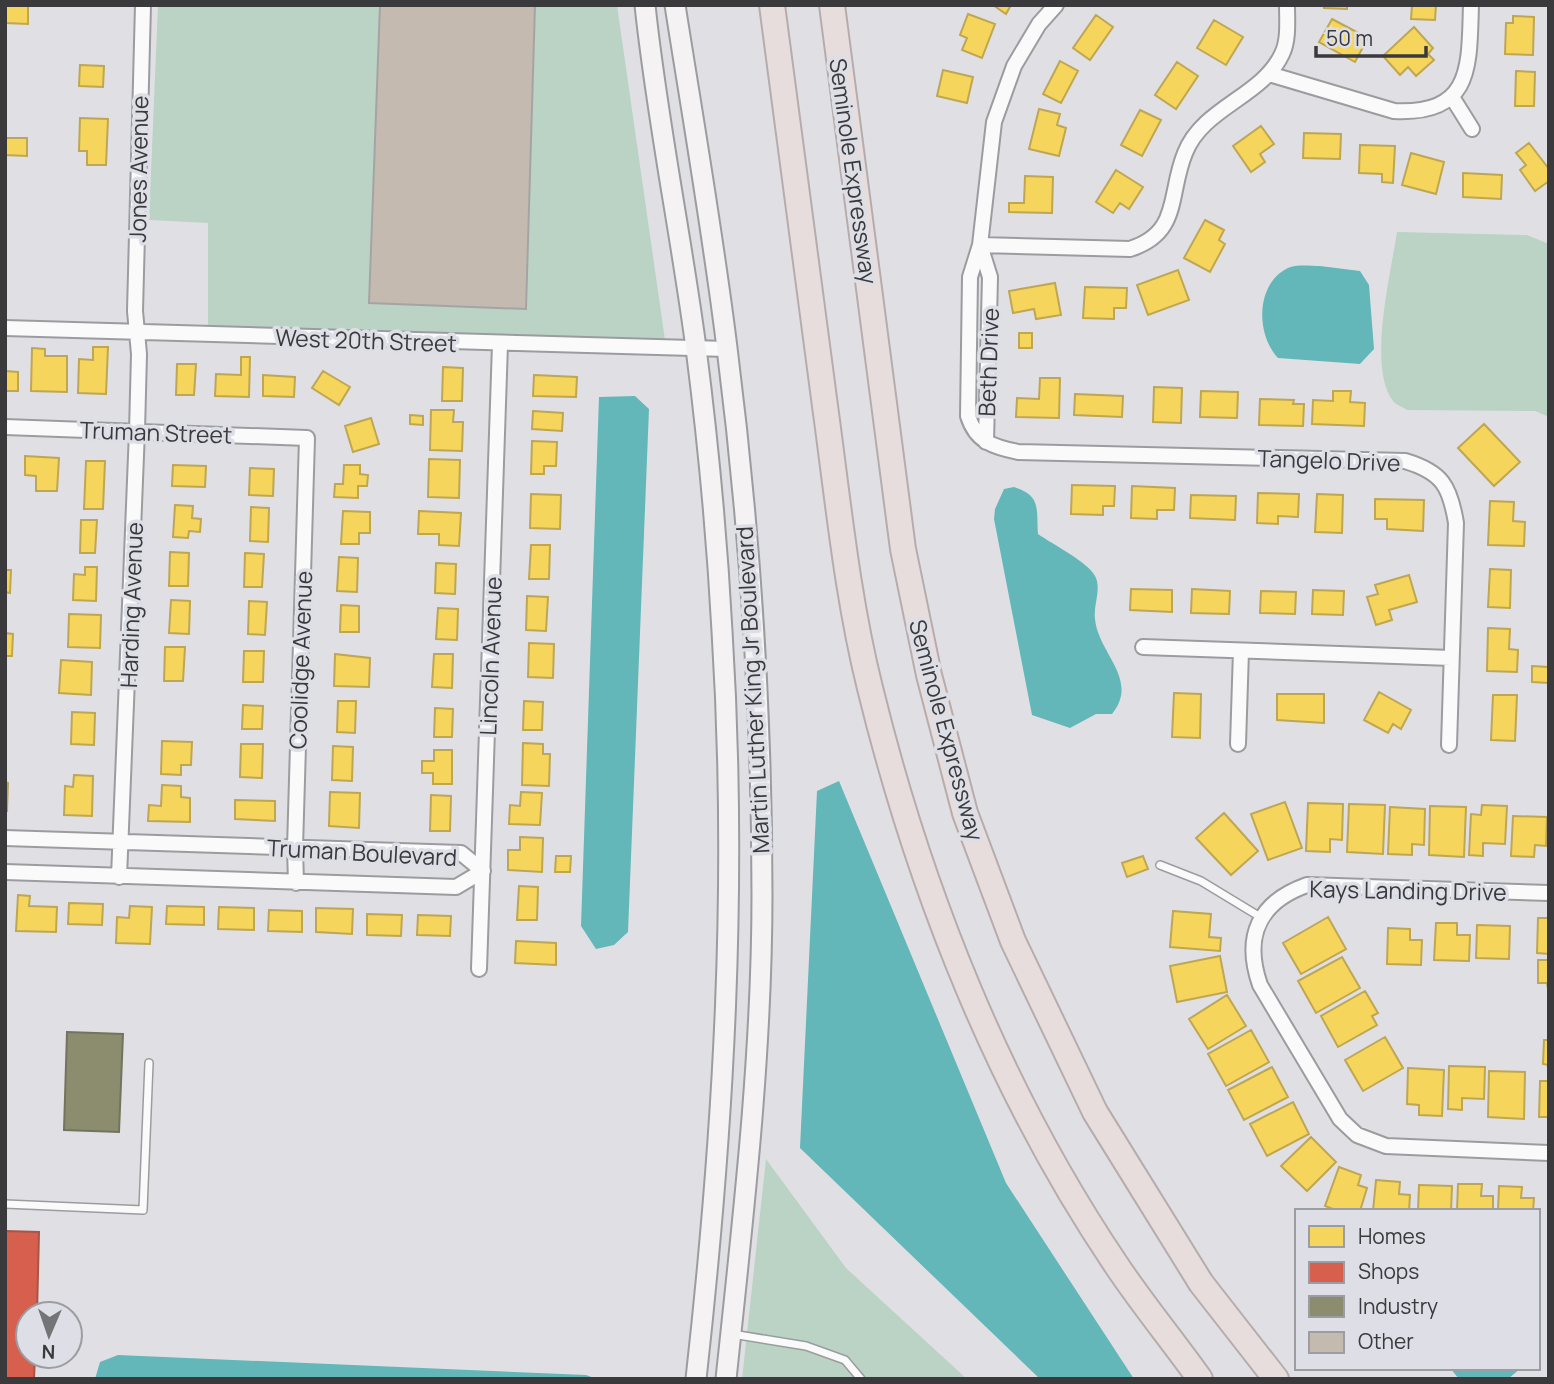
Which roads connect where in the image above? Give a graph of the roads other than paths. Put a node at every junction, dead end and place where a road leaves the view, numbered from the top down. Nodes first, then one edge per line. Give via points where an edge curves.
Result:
1 (143, 5) edge
2 (645, 5) edge
3 (675, 5) edge
4 (772, 5) edge
5 (832, 5) edge
6 (1056, 5) edge
7 (1287, 5) edge
8 (1471, 5) edge
9 (1269, 74) junction
10 (1452, 97) junction
11 (1472, 129) dead end
12 (980, 245) junction
13 (5, 328) edge
14 (137, 333) junction
15 (500, 344) junction
16 (696, 349) junction
17 (727, 349) junction
18 (5, 427) edge
19 (137, 431) junction
20 (307, 438) joint
21 (986, 442) junction
22 (1143, 648) dead end
23 (1241, 651) junction
24 (1451, 658) junction
25 (1238, 744) dead end
26 (1449, 745) dead end
27 (5, 838) edge
28 (121, 839) junction
29 (295, 848) junction
30 (1160, 865) dead end
31 (483, 871) junction
32 (5, 872) edge
33 (119, 877) junction
34 (296, 883) junction
35 (1549, 893) edge
36 (1262, 918) junction
37 (480, 968) dead end
38 (149, 1063) dead end
39 (1549, 1153) edge
40 (5, 1204) edge
41 (701, 1331) junction
42 (731, 1334) junction
43 (696, 1379) edge
44 (726, 1379) edge
45 (861, 1379) edge
46 (1200, 1379) edge
47 (1276, 1379) edge

1 - 14 street, Jones Avenue
2 - 16 main road, Martin Luther King Jr Boulevard
3 - 17 main road, Martin Luther King Jr Boulevard
4 - 46 highway via 846,555 869,686 903,806 931,894 1005,1069 1117,1266
5 - 47 highway, Seminole Expressway via 903,549 929,676 965,813 1013,941 1095,1112 1201,1283
6 - 12 street, Beth Drive via 1014,66 994,122
7 - 9 street via 1283,52
8 - 10 street via 1469,64
9 - 10 street via 1394,111 1415,112
9 - 12 street via 1196,132 1184,153 1163,229 1147,244 1129,249
10 - 11 street
12 - 21 street, Beth Drive via 990,277
12 - 21 street, Beth Drive via 970,277 968,416 972,430
13 - 14 street, West 20th Street
14 - 15 street, West 20th Street
14 - 19 street, Harding Avenue
15 - 16 street, West 20th Street
15 - 31 street, Lincoln Avenue
16 - 17 street, West 20th Street
16 - 41 main road, Martin Luther King Jr Boulevard via 722,631 729,929 715,1200
17 - 42 main road, Martin Luther King Jr Boulevard via 758,703 762,897 753,1116
18 - 19 street, Truman Street
19 - 20 street, Truman Street
19 - 28 street, Harding Avenue
20 - 29 street, Coolidge Avenue
21 - 24 street, Tangelo Drive via 1018,452 1405,461 1430,468 1452,499 1456,523
22 - 23 street
23 - 24 street
23 - 25 street
24 - 26 street, Tangelo Drive
27 - 28 street, Truman Boulevard
28 - 29 street, Truman Boulevard
28 - 33 street, Harding Avenue
29 - 31 street, Truman Boulevard via 461,853
29 - 34 street, Coolidge Avenue
30 - 36 lane via 1201,881
31 - 34 street, Truman Boulevard via 456,887
31 - 37 street, Lincoln Avenue
32 - 33 street, Truman Boulevard
33 - 34 street, Truman Boulevard
35 - 36 street, Kays Landing Drive via 1307,885 1287,892 1268,906
36 - 39 street, Kays Landing Drive via 1255,932 1252,963 1260,985 1340,1119 1357,1135 1386,1146
38 - 40 lane via 143,1210
41 - 42 main road
41 - 43 main road, Martin Luther King Jr Boulevard
42 - 44 main road, Martin Luther King Jr Boulevard
42 - 45 lane via 806,1346 845,1360

